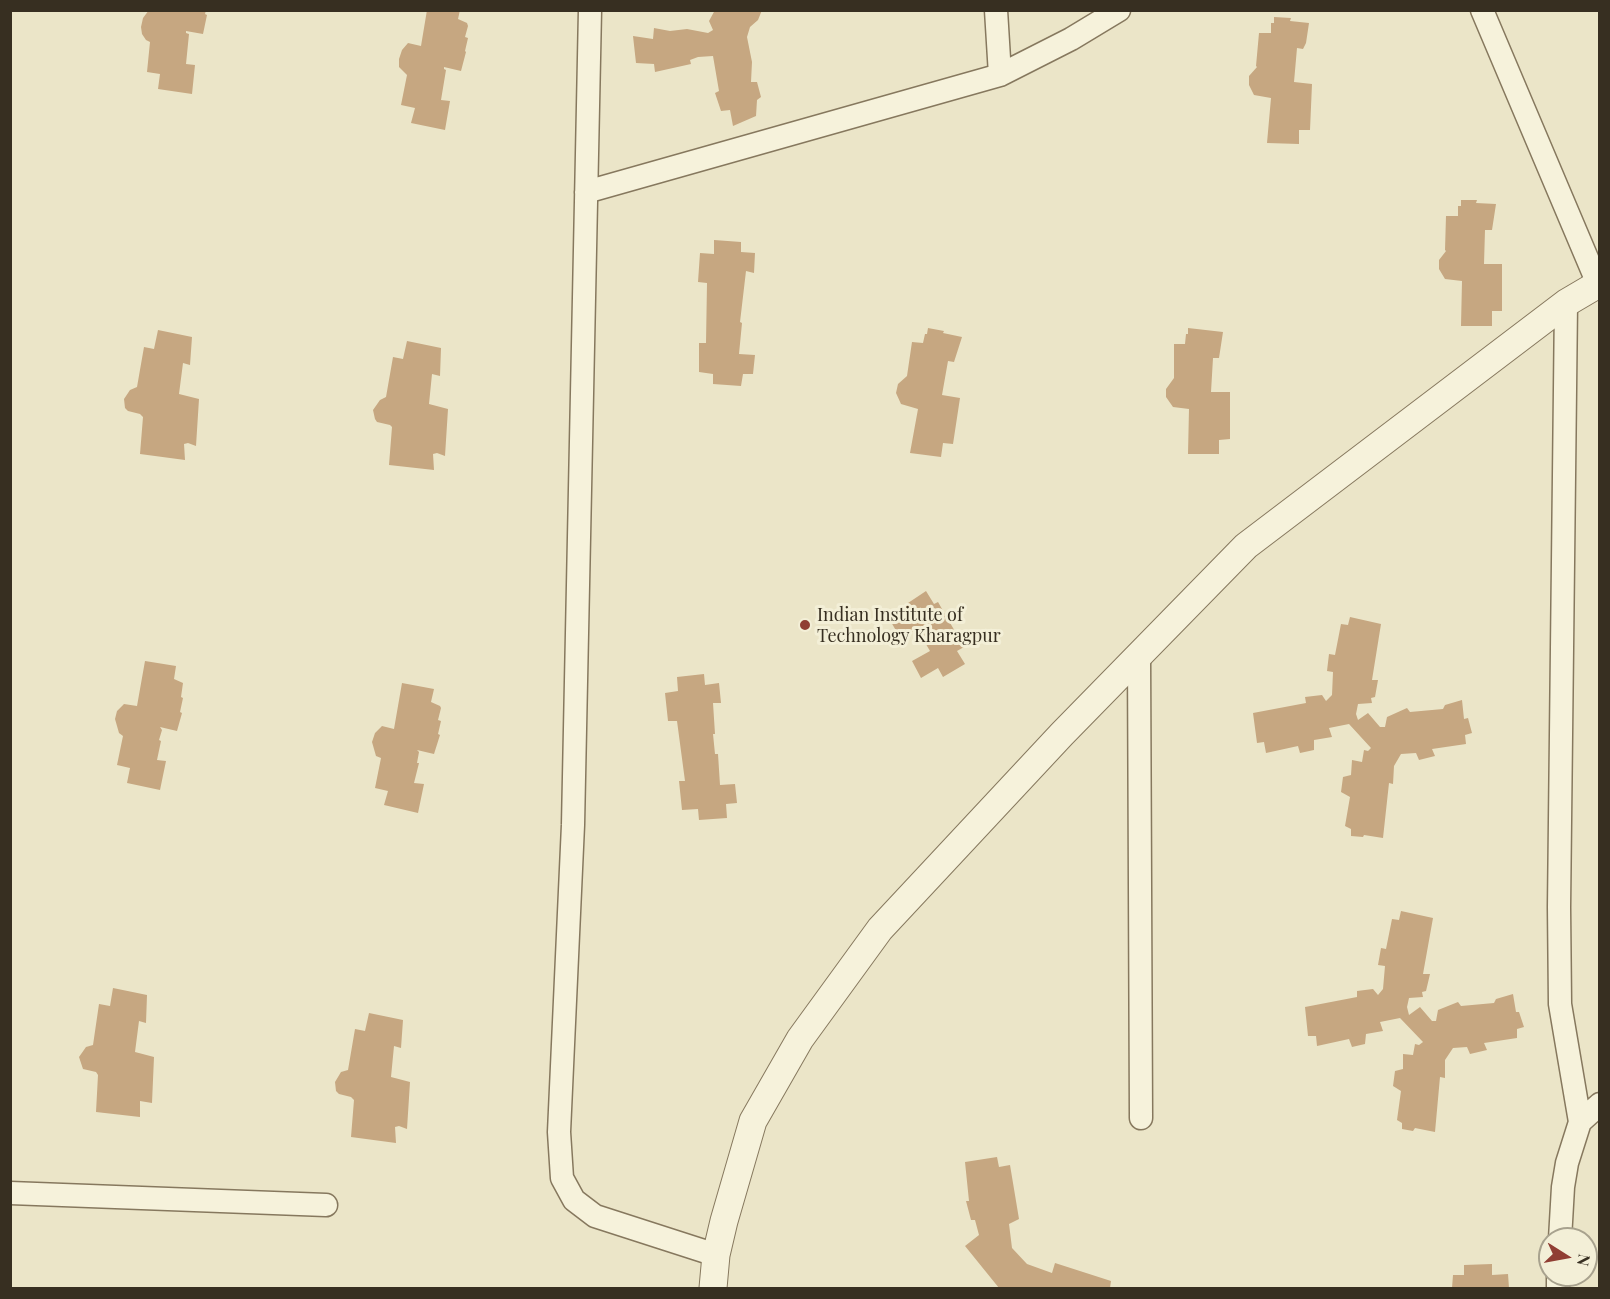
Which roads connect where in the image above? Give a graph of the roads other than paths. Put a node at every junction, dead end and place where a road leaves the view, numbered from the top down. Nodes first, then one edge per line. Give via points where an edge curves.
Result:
1 (590, 10) edge
2 (996, 10) edge
3 (1119, 10) edge
4 (1482, 10) edge
5 (1000, 75) junction
6 (586, 192) junction
7 (1599, 284) edge
8 (1566, 303) junction
9 (1138, 654) junction
10 (1599, 1104) edge
11 (1141, 1118) dead end
12 (1580, 1122) junction
13 (10, 1193) edge
14 (326, 1204) dead end
15 (1561, 1227) edge
16 (716, 1255) junction
17 (714, 1288) edge

1 - 6 street
2 - 5 street
3 - 5 street
4 - 7 street
5 - 6 street
6 - 16 street via 573,825 560,1132 562,1178 574,1200 595,1215
7 - 8 street
8 - 9 street via 1246,546
8 - 12 street via 1560,1004
9 - 11 street
9 - 16 street via 880,928 800,1039 753,1121
10 - 12 street
12 - 15 street via 1567,1163
13 - 14 street
16 - 17 street

